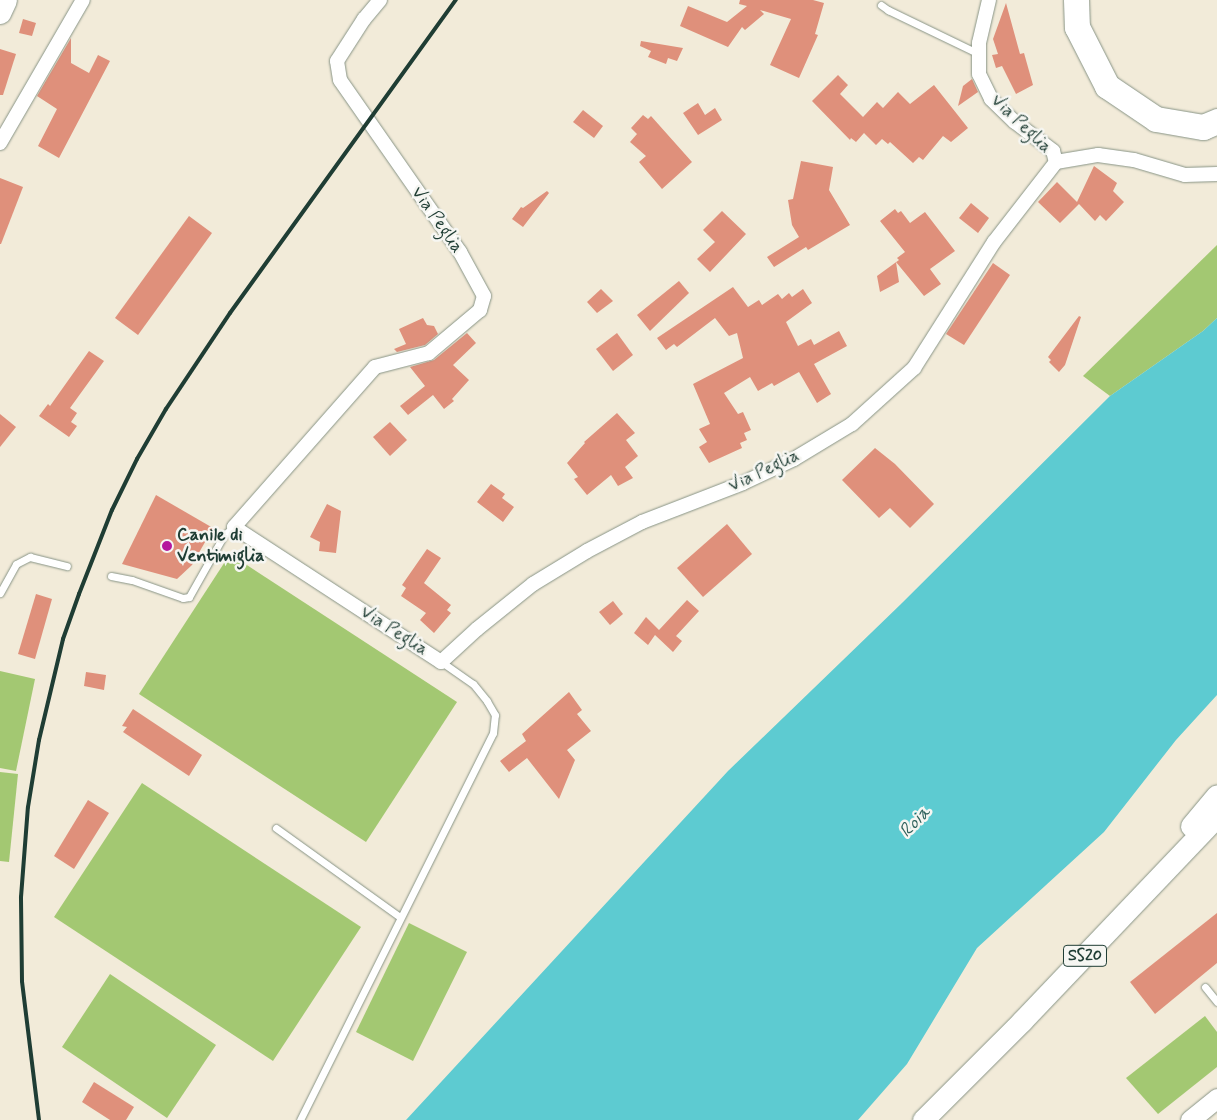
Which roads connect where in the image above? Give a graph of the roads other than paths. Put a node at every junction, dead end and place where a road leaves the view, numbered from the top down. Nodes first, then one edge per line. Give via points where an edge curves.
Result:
1 (6, 0) edge
2 (83, 0) edge
3 (380, 0) edge
4 (989, 0) edge
5 (1076, 0) edge
6 (881, 5) dead end
7 (0, 13) edge
8 (979, 54) junction
9 (1217, 121) edge
10 (0, 143) edge
11 (1056, 162) junction
12 (1217, 174) edge
13 (234, 527) junction
14 (67, 566) dead end
15 (111, 576) dead end
16 (0, 593) edge
17 (441, 662) junction
18 (1217, 794) edge
19 (1217, 816) edge
20 (276, 828) dead end
21 (1217, 837) edge
22 (1147, 891) junction
23 (400, 917) junction
24 (1205, 987) dead end
25 (1217, 1002) edge
26 (1217, 1098) edge
27 (300, 1120) edge
28 (923, 1120) edge
29 (1190, 1120) edge

1 - 7 main road
2 - 10 street
3 - 13 street, Via Peglia via 337,61 340,80 460,252 484,296 480,310 428,353 375,367
4 - 8 street, Via Peglia
5 - 9 highway via 1077,27 1107,86 1156,119 1203,126
6 - 8 lane
8 - 11 street, Via Peglia via 979,74 991,98 1053,152
11 - 12 street, Via Peglia via 1098,155 1134,160 1185,175
11 - 17 street, Via Peglia via 994,242 914,368 852,424 794,459 743,483 642,522 587,552 533,584
13 - 15 lane via 224,534 189,597 183,598
13 - 17 street, Via Peglia
14 - 16 lane via 30,557 16,564
17 - 23 lane via 472,684 487,701 495,715 493,733
18 - 22 main road
19 - 22 main road, SS20
20 - 23 lane
21 - 22 main road
22 - 28 main road, SS20
23 - 27 lane
24 - 25 lane
26 - 29 main road

